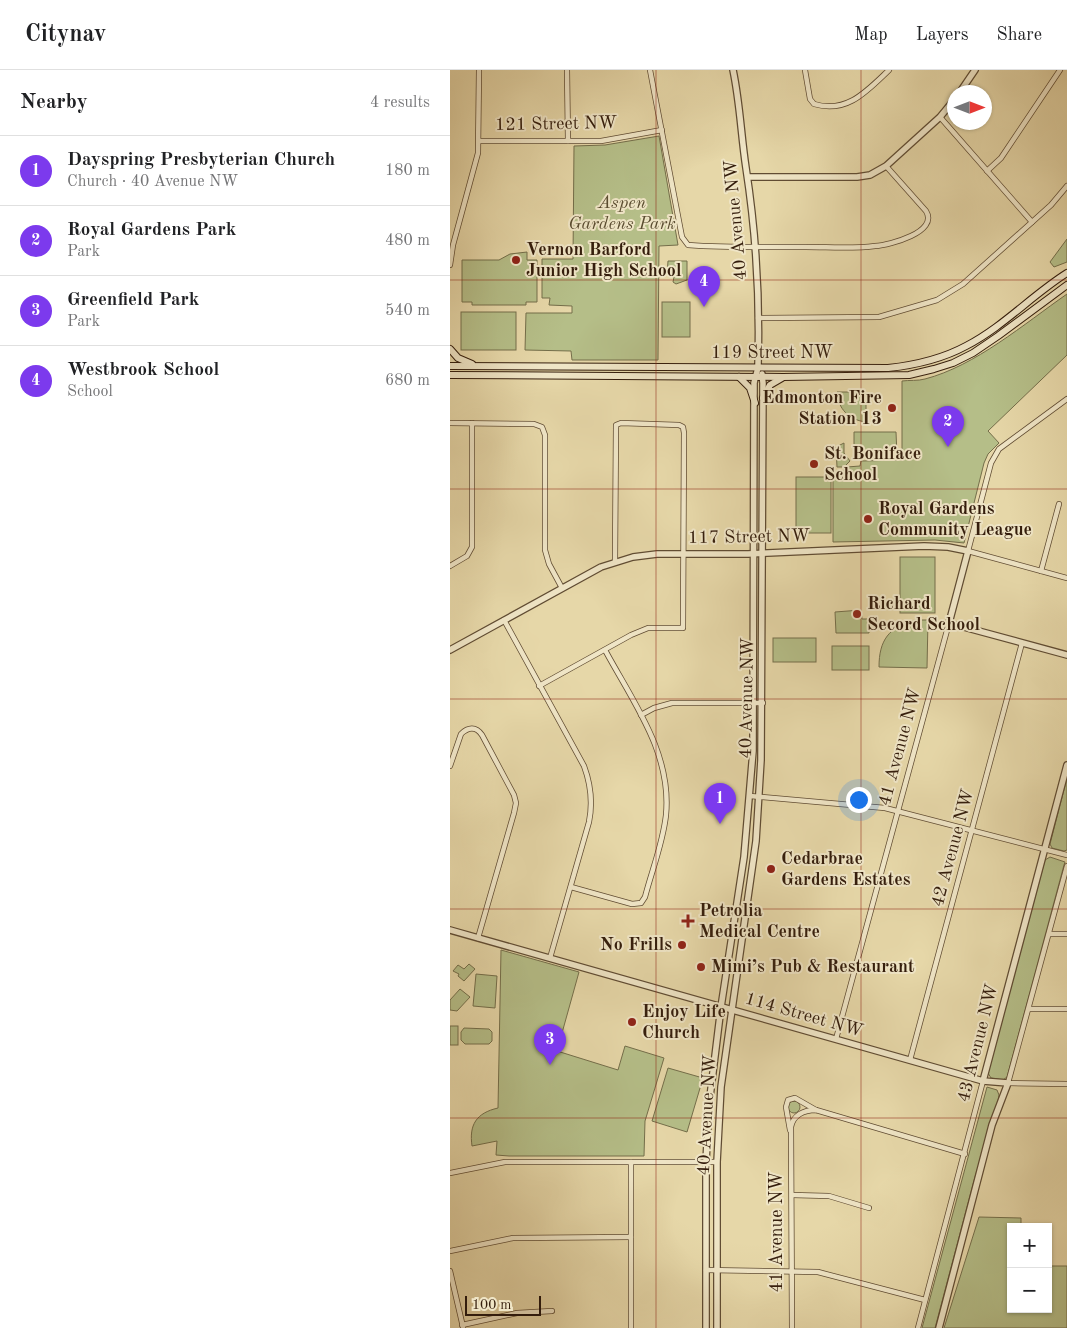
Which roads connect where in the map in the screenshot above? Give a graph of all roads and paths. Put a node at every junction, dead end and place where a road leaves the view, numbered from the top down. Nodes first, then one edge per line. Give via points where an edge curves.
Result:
1 (479, 70) edge
2 (567, 70) edge
3 (650, 70) edge
4 (733, 70) edge
5 (805, 70) edge
6 (889, 70) edge
7 (975, 70) edge
8 (1060, 70) edge
9 (965, 85) edge
10 (947, 108) edge
11 (940, 117) junction
12 (662, 130) junction
13 (479, 141) junction
14 (568, 141) junction
15 (886, 166) junction
16 (987, 171) junction
17 (748, 177) junction
18 (1067, 186) edge
19 (1032, 222) junction
20 (755, 247) junction
21 (450, 265) edge
22 (1067, 273) edge
23 (1067, 284) edge
24 (758, 318) junction
25 (450, 349) edge
26 (450, 366) edge
27 (478, 366) junction
28 (758, 368) junction
29 (450, 375) edge
30 (739, 377) junction
31 (755, 377) junction
32 (763, 377) junction
33 (783, 377) junction
34 (763, 398) junction
35 (1067, 399) edge
36 (754, 403) junction
37 (450, 424) edge
38 (472, 424) junction
39 (1059, 504) dead end
40 (968, 551) junction
41 (754, 553) junction
42 (762, 553) junction
43 (684, 554) junction
44 (615, 561) junction
45 (450, 566) edge
46 (1042, 571) junction
47 (1067, 578) edge
48 (562, 588) junction
49 (504, 620) junction
50 (949, 623) junction
51 (1022, 643) junction
52 (450, 650) edge
53 (605, 650) junction
54 (1067, 655) edge
55 (540, 686) junction
56 (754, 703) junction
57 (763, 703) junction
58 (641, 715) junction
59 (1067, 765) edge
60 (450, 766) edge
61 (750, 796) junction
62 (760, 796) junction
63 (899, 811) junction
64 (972, 830) junction
65 (1045, 850) junction
66 (1067, 855) edge
67 (1067, 866) edge
68 (571, 887) junction
69 (450, 930) edge
70 (1049, 934) junction
71 (1067, 934) edge
72 (478, 938) junction
73 (550, 958) junction
74 (721, 1007) junction
75 (1029, 1009) junction
76 (1067, 1009) edge
77 (731, 1010) junction
78 (836, 1039) junction
79 (910, 1060) junction
80 (983, 1081) junction
81 (1008, 1084) junction
82 (1067, 1084) edge
83 (816, 1110) junction
84 (792, 1136) junction
85 (965, 1154) junction
86 (631, 1162) junction
87 (706, 1162) junction
88 (718, 1162) junction
89 (450, 1173) edge
90 (792, 1195) junction
91 (869, 1208) dead end
92 (631, 1237) junction
93 (450, 1251) edge
94 (706, 1270) junction
95 (718, 1270) junction
96 (450, 1271) edge
97 (792, 1271) junction
98 (925, 1300) junction
99 (552, 1311) dead end
100 (463, 1327) edge
101 (631, 1328) edge
102 (706, 1328) edge
103 (717, 1328) edge
104 (792, 1328) edge
105 (918, 1328) edge
106 (939, 1328) edge

1 - 13 street
2 - 14 street
3 - 12 street
4 - 17 street, 40 Avenue NW
5 - 6 street via 810,99 814,104 841,106 856,99
7 - 9 street
8 - 16 street via 1001,158
10 - 11 street
11 - 15 street
11 - 16 street
12 - 14 street, 121 Street NW via 614,140
12 - 20 street via 682,237 688,245
13 - 14 street, 121 Street NW
13 - 21 street
15 - 17 street via 875,174 862,177
15 - 20 street via 929,217 928,224 913,235 869,247
16 - 19 street
17 - 20 street, 40 Avenue NW
18 - 19 street
19 - 24 street via 963,284 937,300 879,317
20 - 24 street, 40 Avenue NW
22 - 28 main road, 119 Street NW via 993,329 968,345 932,360 888,368
23 - 33 main road, 119 Street NW via 973,353 934,369 909,375
24 - 28 street, 40 Avenue NW
25 - 27 main road via 458,358
26 - 27 main road, 119 Street NW
27 - 28 main road, 119 Street NW
28 - 31 street, 40 Avenue NW
28 - 32 street, 40 Avenue NW
29 - 30 main road, 119 Street NW
30 - 31 main road, 119 Street NW
30 - 36 main road via 750,388
31 - 32 main road, 119 Street NW
31 - 36 street, 40 Avenue NW
32 - 33 main road, 119 Street NW
32 - 34 street, 40 Avenue NW
33 - 34 main road via 770,385
34 - 42 street, 40 Avenue NW
35 - 40 street, 41 Avenue NW via 999,449 991,463
36 - 41 street, 40 Avenue NW
37 - 38 street
38 - 45 street via 472,547 470,554
38 - 48 street via 534,424 542,427 545,435 545,550
39 - 46 street
40 - 42 street, 117 Street NW via 924,546
40 - 46 street, 117 Street NW
40 - 50 street, 41 Avenue NW
41 - 42 street, 117 Street NW
41 - 43 street, 117 Street NW
41 - 56 street, 40 Avenue NW
42 - 57 street, 40 Avenue NW
43 - 44 street, 117 Street NW via 649,554
43 - 44 street via 684,433 681,426 674,423 621,423 616,426
43 - 53 street via 683,628 648,628
44 - 48 street, 117 Street NW
46 - 47 street, 117 Street NW
48 - 49 street, 117 Street NW
49 - 52 street, 117 Street NW
49 - 55 street
50 - 51 street
50 - 63 street, 41 Avenue NW
51 - 54 street
51 - 64 street, 42 Avenue NW
53 - 55 street
53 - 58 street
55 - 68 street via 584,766 590,785 590,814
56 - 57 street
56 - 58 street via 678,703 660,706
56 - 61 street, 40 Avenue NW
57 - 62 street, 40 Avenue NW
58 - 68 street via 660,758 666,798 662,834 645,897 641,903 632,904
59 - 65 street, 43 Avenue NW
60 - 72 street via 458,737 464,731 478,730 516,803
61 - 62 street
61 - 74 street, 40 Avenue NW
62 - 63 street
62 - 77 street, 40 Avenue NW
63 - 64 street
63 - 78 street, 41 Avenue NW
64 - 65 street
64 - 79 street, 42 Avenue NW
65 - 66 street
65 - 80 street, 43 Avenue NW
67 - 70 street, 43 Avenue NW
68 - 73 street
69 - 72 street, 114 Street NW
70 - 71 street
70 - 75 street, 43 Avenue NW
72 - 73 street, 114 Street NW
73 - 74 street, 114 Street NW
74 - 77 street, 114 Street NW
74 - 87 street, 40 Avenue NW via 709,1105
75 - 76 street
75 - 81 street, 43 Avenue NW
77 - 78 street, 114 Street NW
77 - 88 street, 40 Avenue NW via 721,1087
78 - 79 street, 114 Street NW
79 - 80 street, 114 Street NW
80 - 81 street, 114 Street NW
80 - 85 street, 43 Avenue NW
81 - 82 street, 114 Street NW
81 - 106 street, 43 Avenue NW via 992,1125
83 - 84 street, 41 Avenue NW via 799,1114 792,1123
83 - 84 street, 41 Avenue NW via 795,1098 788,1100 786,1107
83 - 85 street
84 - 90 street, 41 Avenue NW
85 - 98 street, 43 Avenue NW
86 - 87 street
86 - 89 street via 505,1162
86 - 92 street
87 - 88 street
87 - 94 street, 40 Avenue NW
88 - 95 street, 40 Avenue NW
90 - 91 street via 829,1196
90 - 97 street, 41 Avenue NW
92 - 93 street via 513,1238
92 - 101 street
94 - 95 street
94 - 102 street, 40 Avenue NW
95 - 97 street
95 - 103 street, 40 Avenue NW
96 - 100 street
97 - 98 street via 826,1273
97 - 104 street, 41 Avenue NW
98 - 105 street, 43 Avenue NW
99 - 100 street via 517,1313

